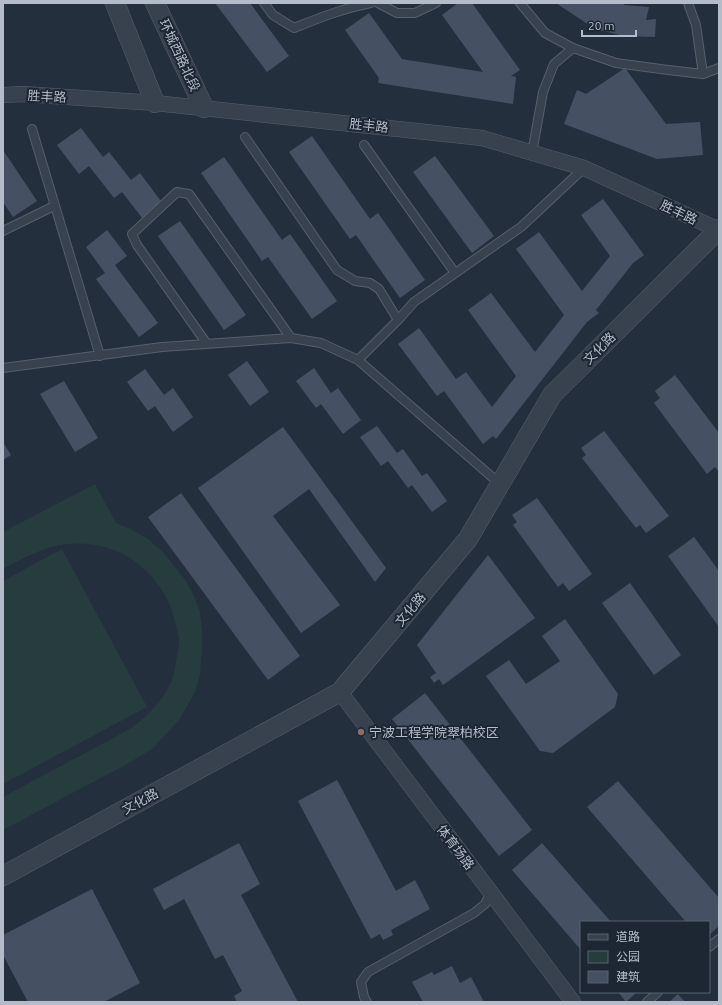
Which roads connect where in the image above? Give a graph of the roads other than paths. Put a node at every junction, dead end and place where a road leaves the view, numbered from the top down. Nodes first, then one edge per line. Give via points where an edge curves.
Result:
1 (115, 3) edge
2 (155, 3) edge
3 (264, 3) edge
4 (371, 3) edge
5 (378, 3) edge
6 (436, 3) edge
7 (520, 3) edge
8 (688, 3) edge
9 (573, 48) junction
10 (719, 68) edge
11 (703, 74) junction
12 (3, 95) edge
13 (155, 103) junction
14 (204, 108) junction
15 (32, 130) dead end
16 (245, 137) dead end
17 (364, 146) dead end
18 (532, 153) junction
19 (584, 168) junction
20 (54, 206) junction
21 (719, 230) edge
22 (3, 232) edge
23 (455, 273) junction
24 (398, 320) junction
25 (291, 338) junction
26 (207, 344) junction
27 (100, 356) junction
28 (358, 360) junction
29 (3, 368) edge
30 (501, 484) junction
31 (340, 692) junction
32 (3, 876) edge
33 (491, 893) junction
34 (719, 939) edge
35 (710, 946) edge
36 (657, 993) edge
37 (367, 1002) edge
38 (573, 1002) edge
39 (647, 1002) edge

1 - 13 street
2 - 14 street, 环城西路北段
3 - 4 lane via 273,15 294,28 333,12
5 - 6 lane via 397,13 415,13
7 - 9 lane via 545,33
8 - 11 lane via 696,25
9 - 11 lane via 616,63
9 - 18 lane via 554,64 543,92
10 - 11 lane
12 - 13 street, 胜丰路 via 23,94
13 - 14 street, 胜丰路
14 - 18 street, 胜丰路 via 482,138
15 - 20 lane
16 - 24 lane via 338,270 354,281 370,283 379,289
17 - 23 lane
18 - 19 street, 胜丰路
19 - 21 street, 胜丰路
19 - 23 lane via 521,227
20 - 22 lane
20 - 27 lane
21 - 30 street, 文化路 via 552,395
23 - 24 lane via 414,302
24 - 28 lane
25 - 26 lane
25 - 26 lane via 189,194 177,192 132,234 137,245
25 - 28 lane via 321,343
26 - 27 lane via 162,347
27 - 29 lane
28 - 30 lane
30 - 31 street, 文化路 via 468,539
31 - 32 street, 文化路
31 - 33 street, 体育场路
33 - 37 lane via 485,904 474,913 368,972 361,982
33 - 38 street, 体育场路
34 - 35 lane
36 - 39 lane

